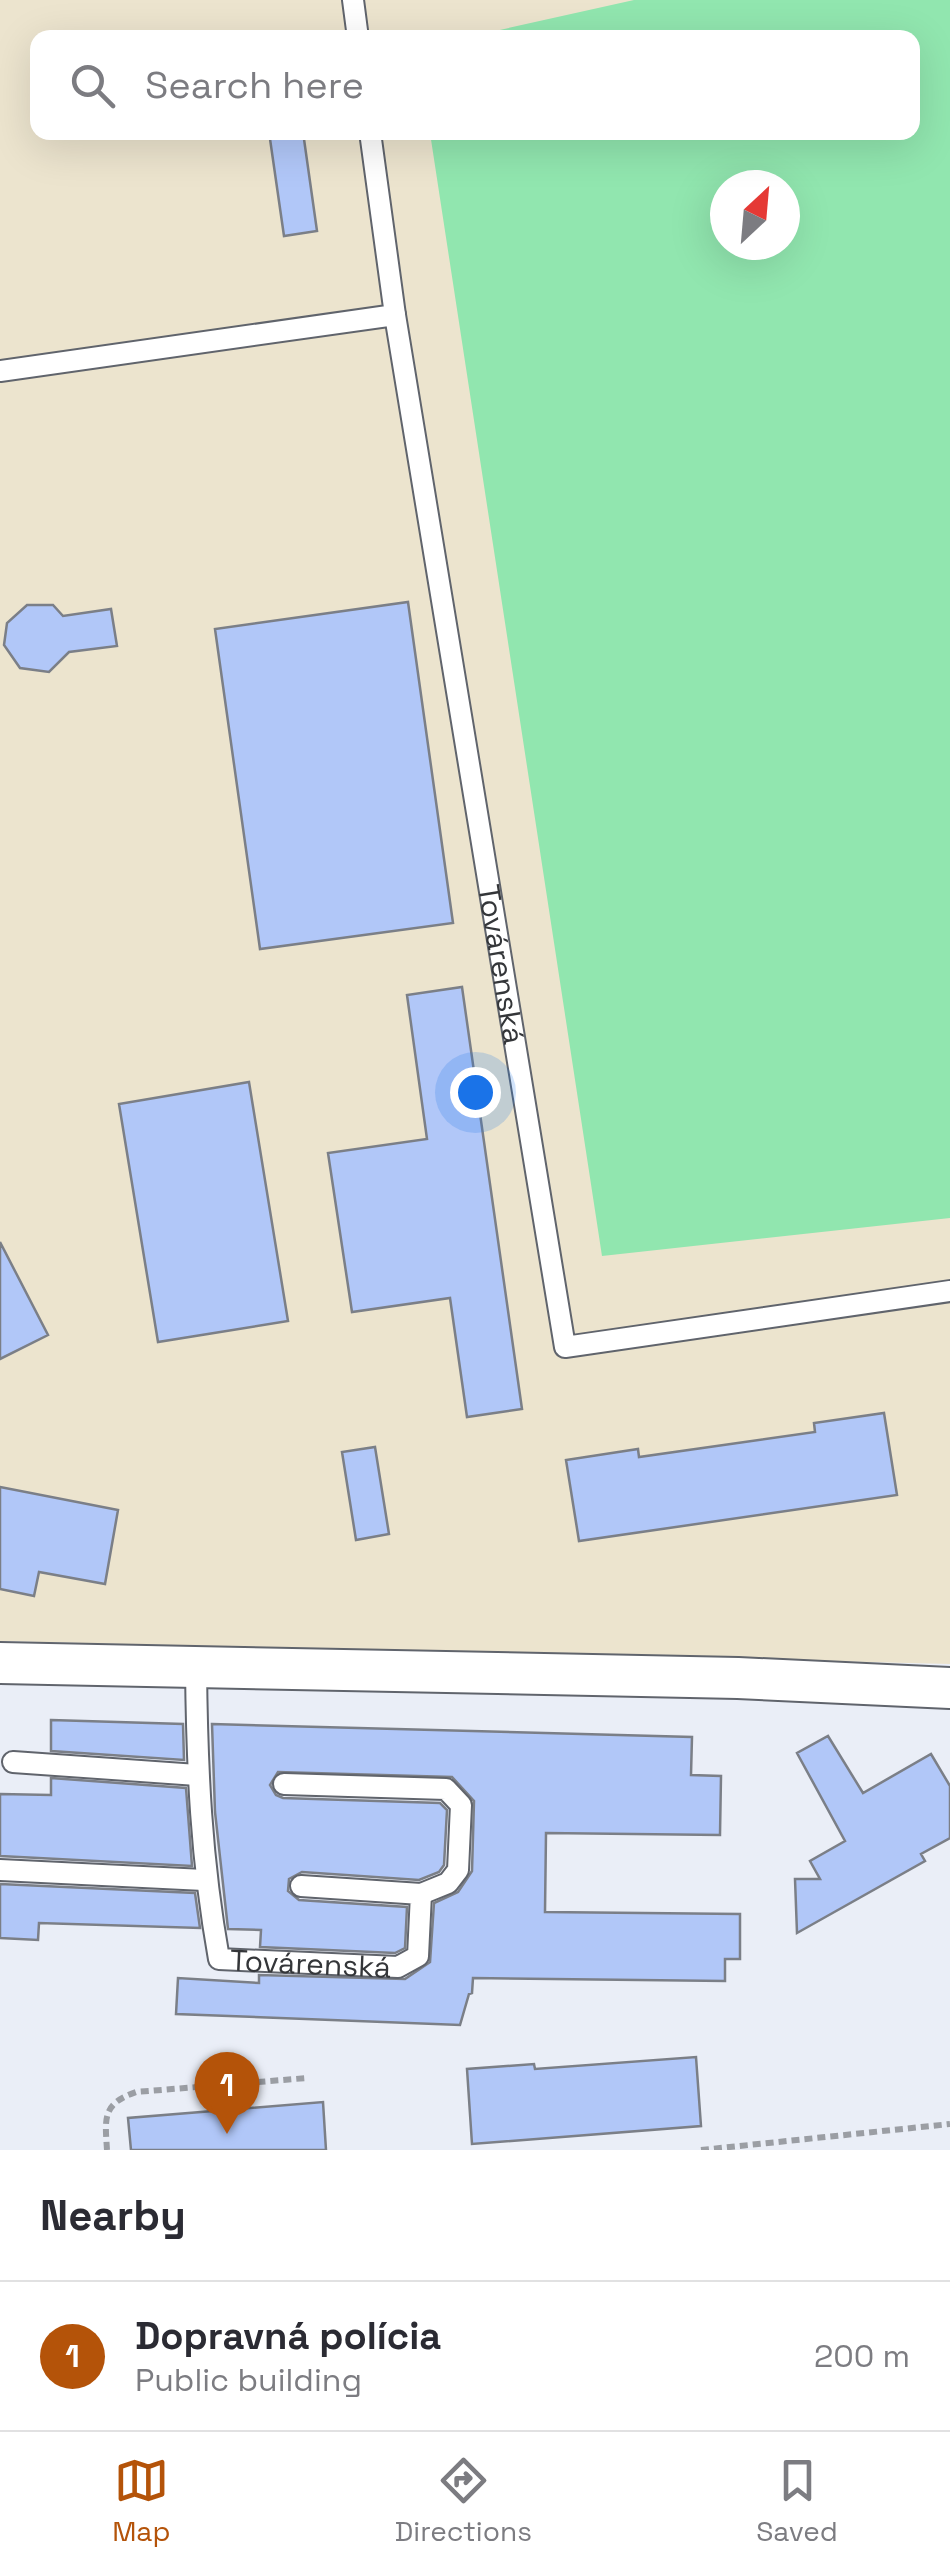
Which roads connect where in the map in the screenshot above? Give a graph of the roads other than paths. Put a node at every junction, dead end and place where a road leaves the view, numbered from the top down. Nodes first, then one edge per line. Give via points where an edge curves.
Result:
1 (353, 0) edge
2 (357, 30) edge
3 (371, 140) edge
4 (395, 315) junction
5 (0, 371) edge
6 (950, 1291) edge
7 (0, 1663) edge
8 (196, 1667) junction
9 (950, 1688) edge
10 (13, 1762) dead end
11 (197, 1774) junction
12 (284, 1784) dead end
13 (0, 1870) edge
14 (204, 1880) junction
15 (301, 1886) dead end
16 (421, 1894) junction

1 - 2 lane
3 - 4 lane, Továrenská
4 - 5 lane
4 - 6 lane, Továrenská via 565,1347
7 - 8 street
8 - 9 street
8 - 11 lane, Továrenská
10 - 11 lane
11 - 14 lane, Továrenská
12 - 16 lane via 446,1788 461,1805 458,1870 448,1884
13 - 14 lane
14 - 16 lane, Továrenská via 219,1960 398,1967 418,1956
15 - 16 lane

